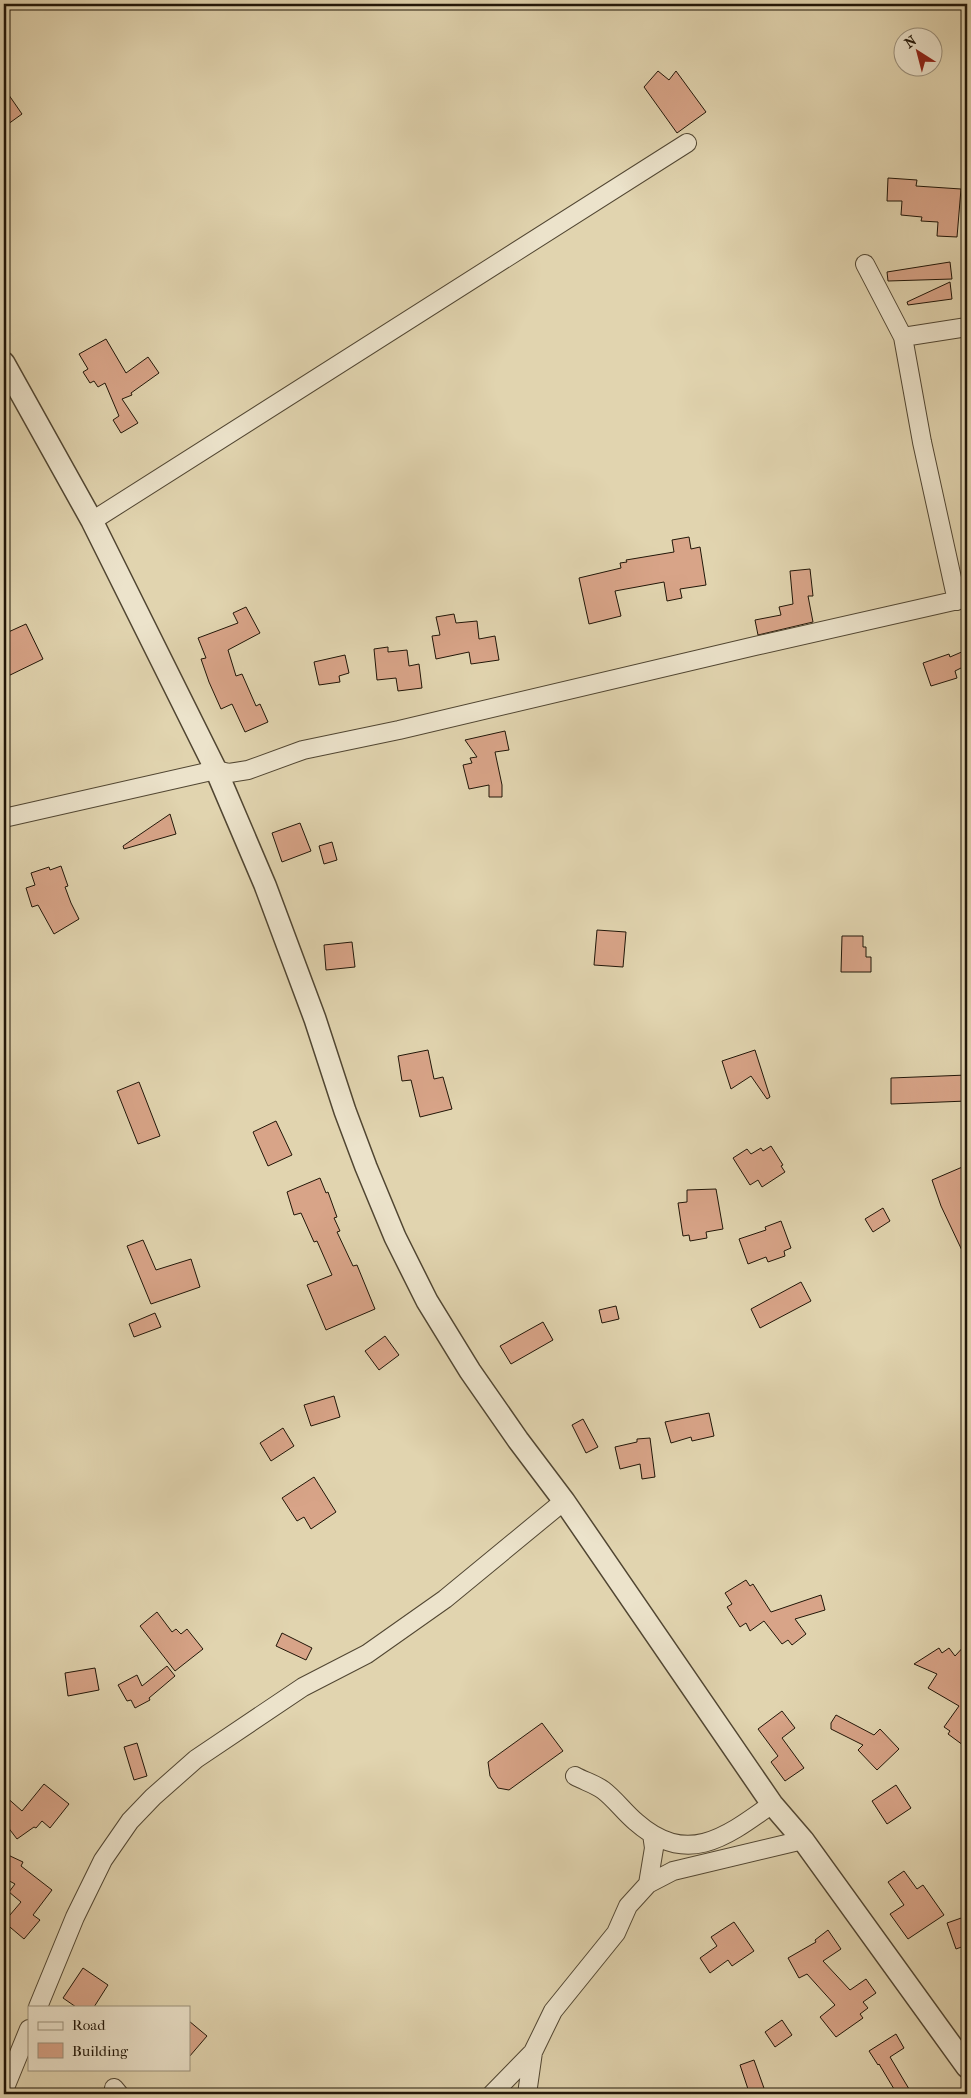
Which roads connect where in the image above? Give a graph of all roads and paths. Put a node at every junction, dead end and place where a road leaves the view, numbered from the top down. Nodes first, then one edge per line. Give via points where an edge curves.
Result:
1 (687, 143) dead end
2 (865, 264) dead end
3 (967, 327) edge
4 (903, 337) junction
5 (4, 363) edge
6 (92, 521) junction
7 (962, 599) edge
8 (216, 770) junction
9 (4, 818) edge
10 (564, 1501) junction
11 (575, 1776) dead end
12 (772, 1804) junction
13 (652, 1834) junction
14 (803, 1840) junction
15 (648, 1884) junction
16 (38, 2006) edge
17 (28, 2031) edge
18 (533, 2052) junction
19 (967, 2067) edge
20 (4, 2090) edge
21 (492, 2094) edge
22 (527, 2094) edge

1 - 6 street
2 - 4 street
3 - 4 street
4 - 7 street via 922,442
5 - 6 street
6 - 8 street
7 - 8 street via 303,750 248,770 228,773
8 - 9 street
8 - 10 street via 265,885 345,1111 395,1237 427,1301 470,1371
10 - 12 street
10 - 16 street via 445,1599 367,1654 303,1687 196,1759 153,1797 130,1821 103,1860 75,1917
11 - 13 street via 602,1790
12 - 13 street via 745,1824 702,1844 684,1846 666,1842
12 - 14 street
13 - 15 street via 654,1848
14 - 15 street via 673,1871
14 - 19 street
15 - 18 street via 628,1906 616,1933 553,2011
17 - 20 street
18 - 21 street
18 - 22 street

